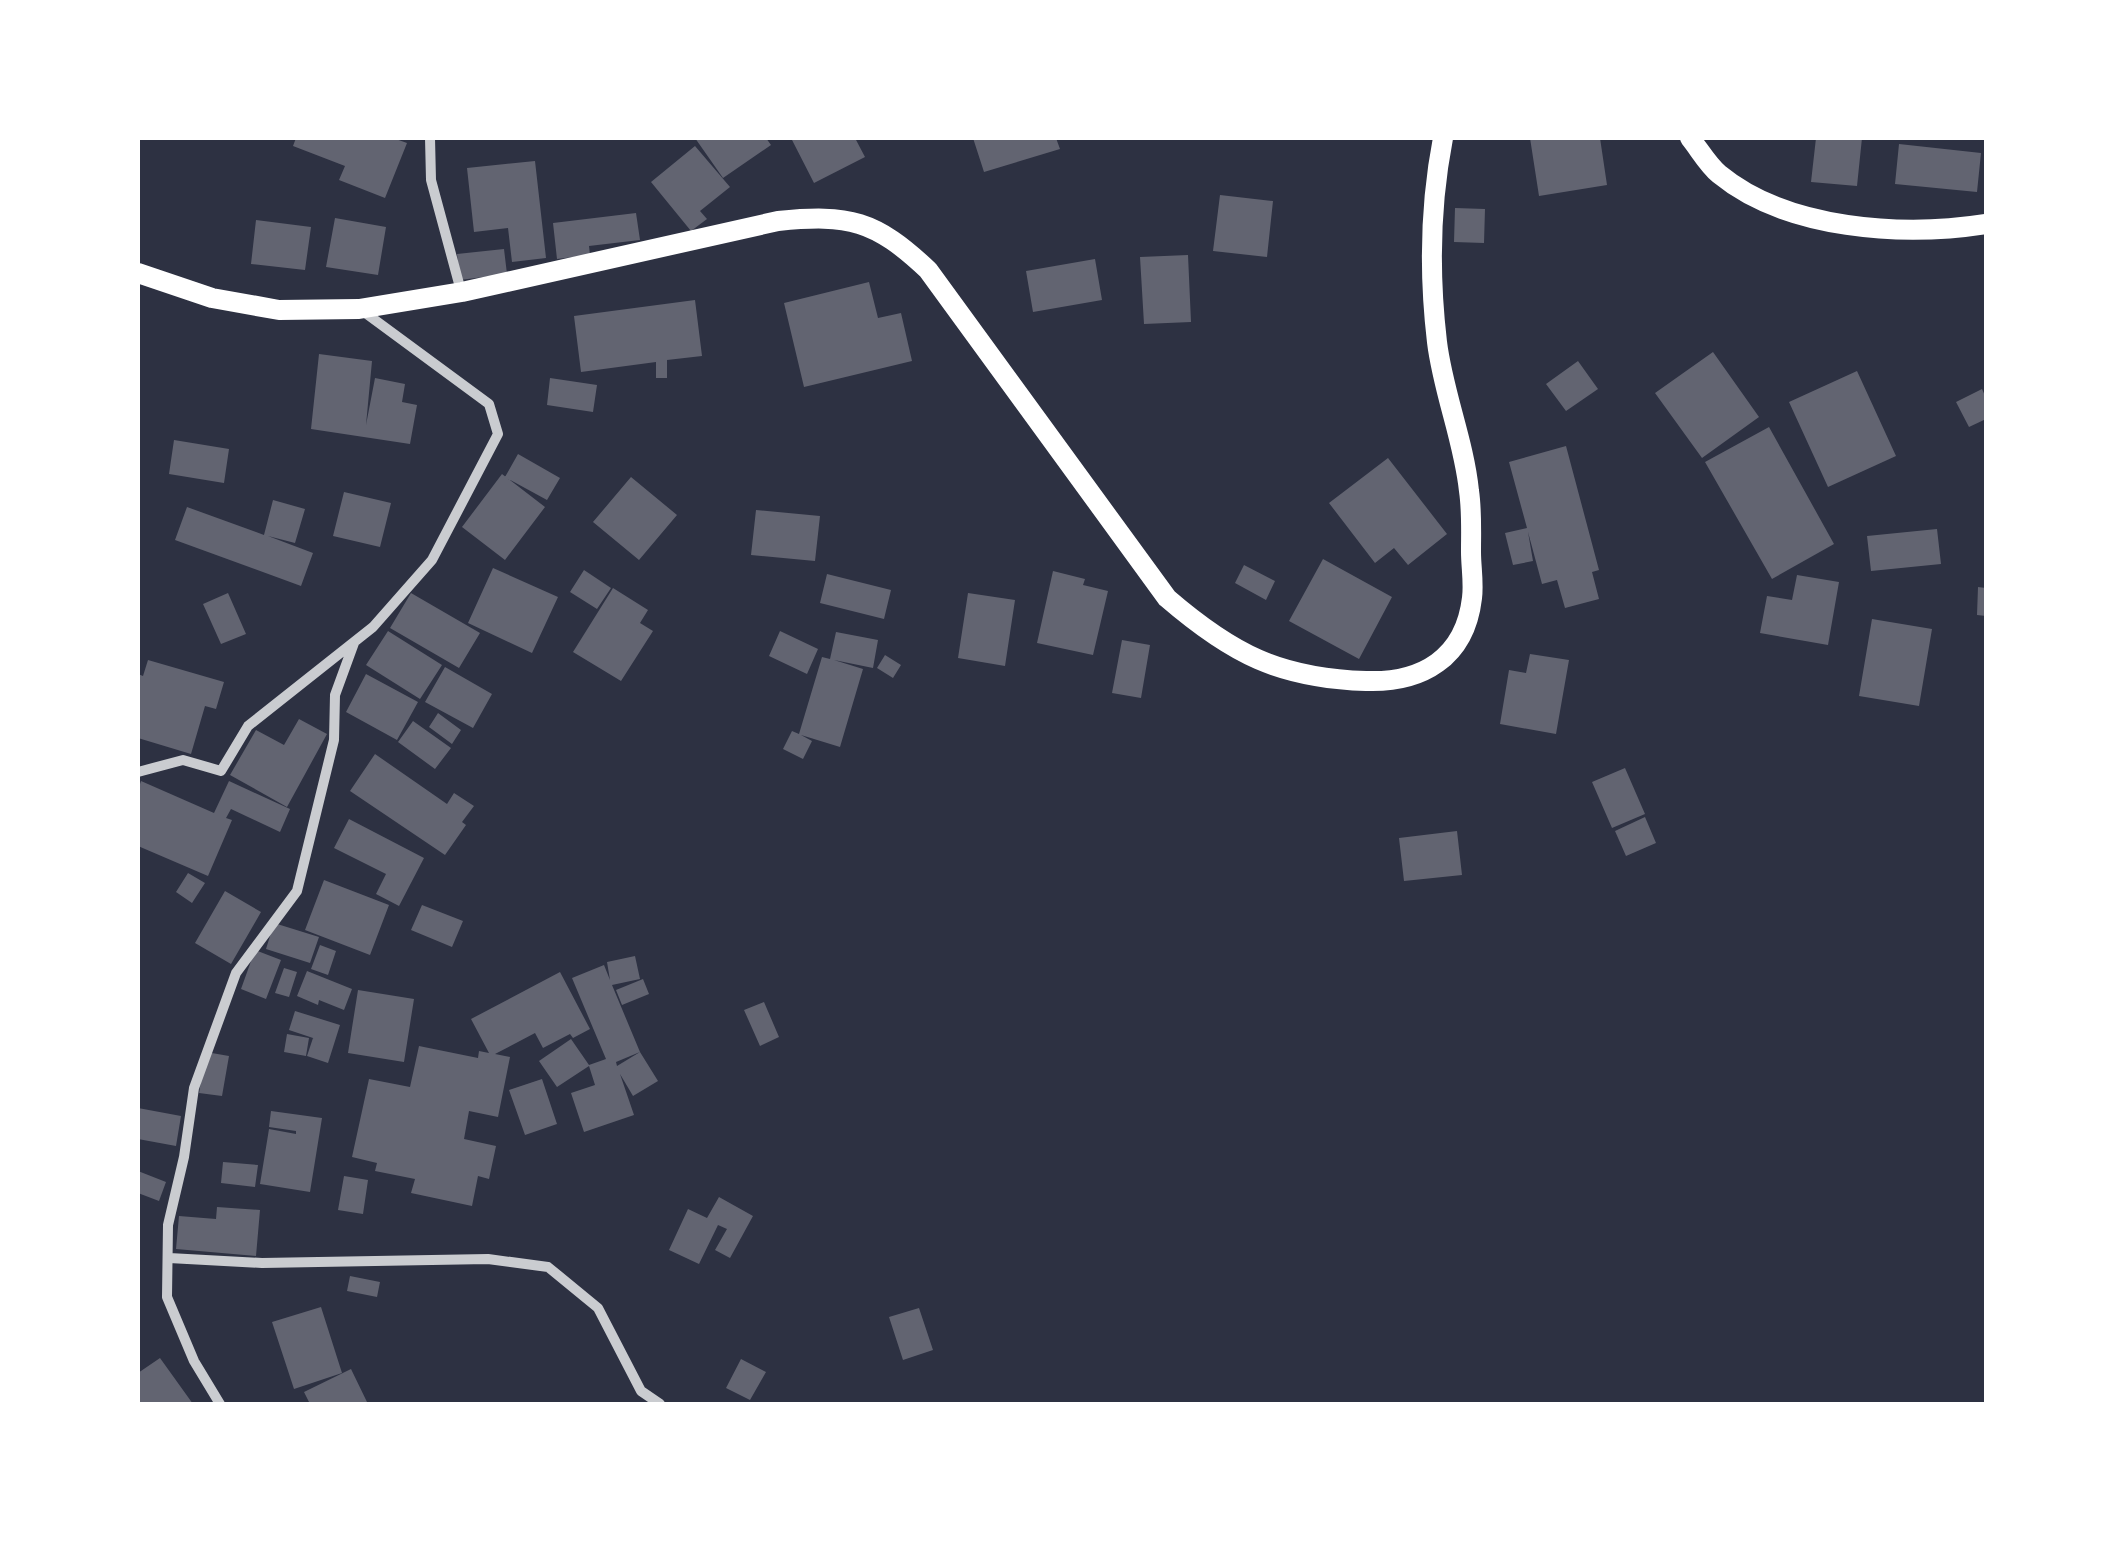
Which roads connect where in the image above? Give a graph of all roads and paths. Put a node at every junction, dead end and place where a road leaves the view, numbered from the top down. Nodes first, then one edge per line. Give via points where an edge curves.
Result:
1 (430, 138) edge
2 (1443, 138) edge
3 (1690, 138) edge
4 (1986, 224) edge
5 (138, 273) edge
6 (462, 292) junction
7 (359, 308) junction
8 (354, 643) junction
9 (138, 772) edge
10 (169, 1258) junction
11 (220, 1404) edge
12 (660, 1404) edge

1 - 6 street via 430,180
2 - 6 main road via 1434,182 1432,280 1438,346 1470,490 1472,598 1462,635 1433,668 1393,682 1324,680 1265,664 1211,636 1167,598 928,270 873,226 827,216 778,221
3 - 4 main road via 1717,173 1760,199 1819,219 1941,232
5 - 7 main road via 212,298 279,310
6 - 7 main road
7 - 8 street via 489,404 498,434 432,560
8 - 9 street via 248,726 220,771 183,760
8 - 10 street via 335,695 334,740 296,891 236,973 194,1088 168,1225
10 - 11 street via 167,1296
10 - 12 street via 488,1259 548,1268 598,1308 641,1391

